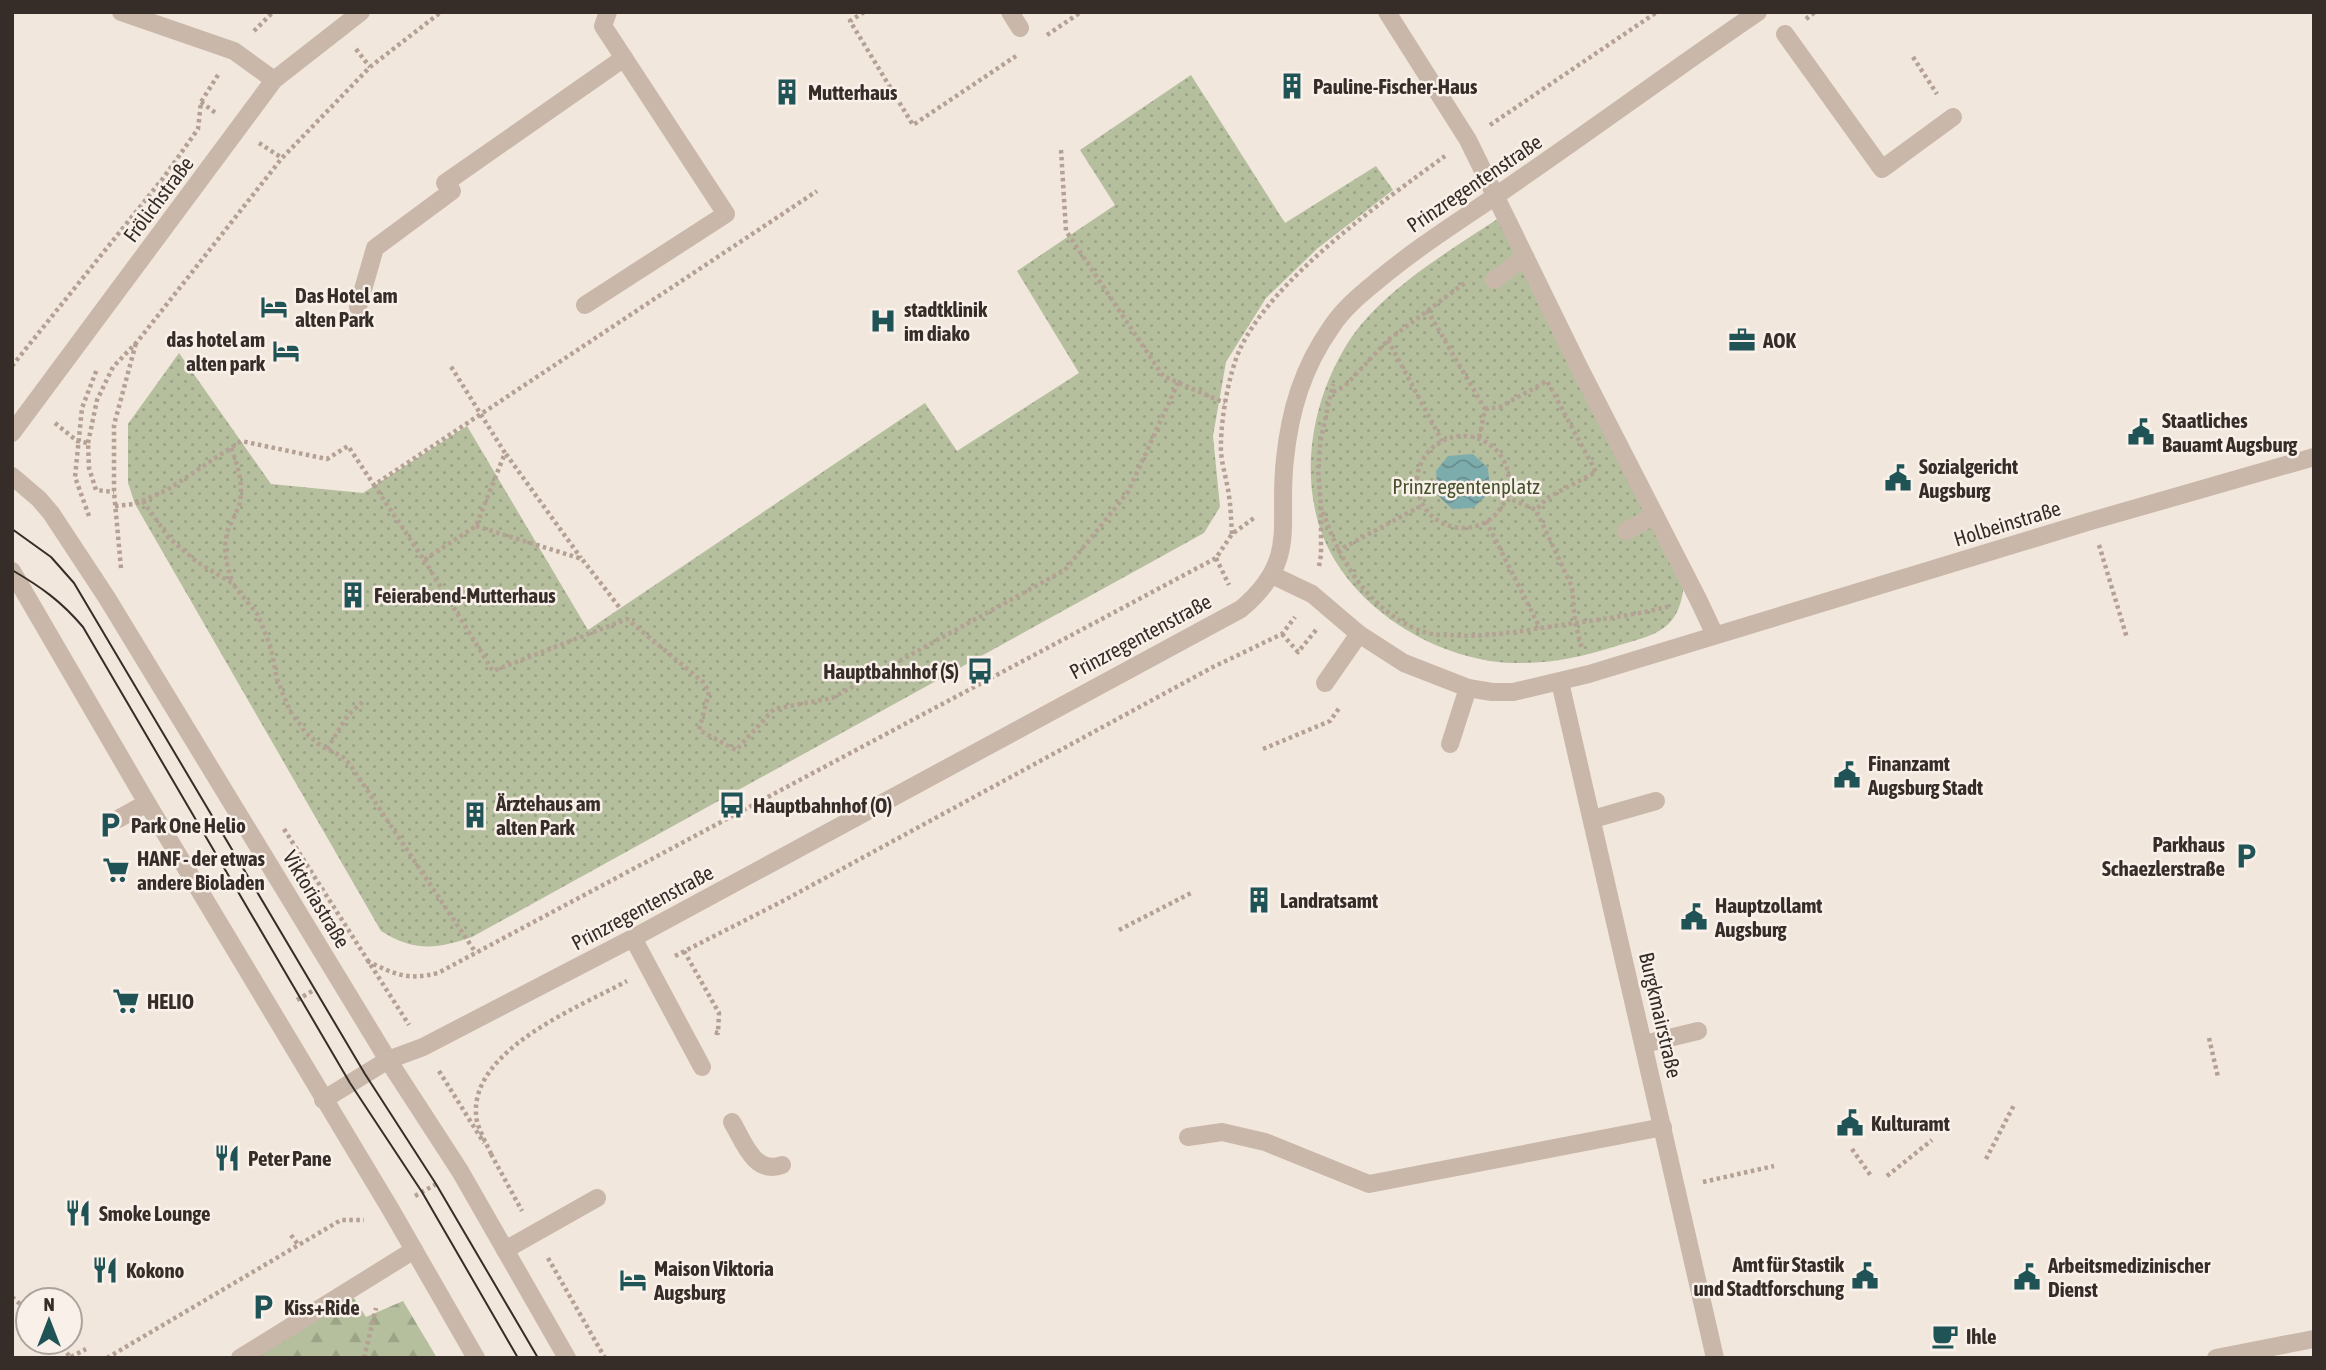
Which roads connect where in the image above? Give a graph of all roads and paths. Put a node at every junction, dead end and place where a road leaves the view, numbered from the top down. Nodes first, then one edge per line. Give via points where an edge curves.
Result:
1 (121, 12) edge
2 (360, 12) edge
3 (441, 12) edge
4 (608, 12) edge
5 (864, 12) edge
6 (1010, 12) edge
7 (1081, 12) edge
8 (1387, 12) edge
9 (1758, 12) edge
10 (1020, 28) dead end
11 (1785, 34) dead end
12 (1041, 39) dead end
13 (234, 51) junction
14 (1021, 53) dead end
15 (1913, 57) dead end
16 (624, 58) junction
17 (274, 80) junction
18 (1953, 117) joint
19 (1061, 150) dead end
20 (817, 191) dead end
21 (1497, 195) junction
22 (1525, 257) junction
23 (1468, 280) dead end
24 (1494, 280) dead end
25 (585, 305) dead end
26 (358, 307) dead end
27 (1427, 310) junction
28 (1388, 340) junction
29 (137, 342) junction
30 (450, 365) dead end
31 (12, 366) edge
32 (1178, 383) junction
33 (1225, 403) dead end
34 (1485, 409) junction
35 (479, 414) junction
36 (12, 433) edge
37 (1479, 439) junction
38 (1442, 441) junction
39 (88, 443) junction
40 (231, 448) junction
41 (505, 453) junction
42 (2314, 457) edge
43 (12, 476) edge
44 (75, 477) dead end
45 (374, 485) junction
46 (114, 492) junction
47 (1506, 497) junction
48 (143, 501) junction
49 (1423, 505) junction
50 (115, 506) junction
51 (1536, 510) junction
52 (1655, 514) junction
53 (1486, 521) junction
54 (2091, 521) junction
55 (476, 526) junction
56 (1626, 531) dead end
57 (1232, 534) dead end
58 (1337, 551) junction
59 (582, 559) junction
60 (424, 560) junction
61 (121, 570) dead end
62 (12, 571) edge
63 (1272, 575) junction
64 (232, 583) junction
65 (1698, 600) junction
66 (620, 608) dead end
67 (1575, 622) junction
68 (1540, 628) junction
69 (1282, 634) dead end
70 (1359, 634) junction
71 (1714, 635) junction
72 (2127, 638) dead end
73 (1560, 682) junction
74 (1325, 683) dead end
75 (1468, 688) junction
76 (1144, 694) dead end
77 (365, 701) dead end
78 (1148, 702) junction
79 (1343, 702) dead end
80 (1049, 743) dead end
81 (1450, 744) dead end
82 (327, 749) junction
83 (1263, 749) dead end
84 (1054, 753) junction
85 (1656, 801) dead end
86 (147, 803) junction
87 (118, 819) dead end
88 (1593, 819) junction
89 (1191, 893) dead end
90 (1119, 930) dead end
91 (633, 938) junction
92 (684, 951) junction
93 (476, 953) junction
94 (366, 961) joint
95 (649, 969) junction
96 (1698, 1031) dead end
97 (718, 1032) dead end
98 (2209, 1038) dead end
99 (1644, 1044) junction
100 (423, 1047) junction
101 (388, 1060) junction
102 (702, 1067) dead end
103 (2218, 1077) dead end
104 (323, 1100) junction
105 (2014, 1105) dead end
106 (732, 1122) dead end
107 (1663, 1127) junction
108 (1188, 1137) dead end
109 (1932, 1140) dead end
110 (1852, 1149) dead end
111 (491, 1154) junction
112 (1986, 1159) dead end
113 (782, 1164) dead end
114 (1774, 1166) dead end
115 (460, 1171) junction
116 (1871, 1176) dead end
117 (1887, 1176) dead end
118 (1677, 1187) junction
119 (597, 1198) dead end
120 (391, 1210) junction
121 (292, 1234) dead end
122 (299, 1246) junction
123 (414, 1250) junction
124 (505, 1250) junction
125 (390, 1264) junction
126 (2314, 1339) edge
127 (86, 1349) dead end
128 (71, 1357) edge
129 (107, 1358) edge
130 (240, 1358) edge
131 (364, 1358) edge
132 (475, 1358) edge
133 (567, 1358) edge
134 (1715, 1358) edge
135 (2216, 1358) edge

1 - 13 street
2 - 17 street, Frölichstraße
3 - 29 path via 370,67 282,158
4 - 16 street via 603,26
5 - 14 path via 850,21 913,125
6 - 10 street
7 - 12 path
8 - 21 street
9 - 21 street, Prinzregentenstraße
11 - 18 street via 1882,169
13 - 17 street
13 - 31 path, Frölichstraße via 201,102 198,129
15 - 18 path
16 - 25 street via 726,214
16 - 26 street via 446,183 453,191 375,248
17 - 36 street, Frölichstraße
19 - 32 path via 1066,232 1163,376
20 - 35 path
21 - 22 street
21 - 63 street, Prinzregentenstraße via 1406,256 1352,302 1316,351 1292,409 1284,462 1284,537
22 - 24 street
22 - 52 street
23 - 27 path
27 - 28 path
27 - 34 path
28 - 38 path
28 - 58 path via 1345,386 1333,392 1325,414 1318,469 1321,506
29 - 39 path via 113,367 97,400
29 - 46 path via 114,425
30 - 35 path
32 - 33 path
32 - 60 path via 1128,492 1065,570 832,698 774,709 736,750 699,730 709,692 703,682 627,619 493,671
34 - 37 path
34 - 51 path via 1500,407 1547,381 1596,472 1547,498
35 - 41 path
35 - 45 path
37 - 38 path via 1467,436
37 - 47 path via 1501,456 1509,483
38 - 49 path via 1421,462 1417,476
39 - 44 path via 77,441
39 - 46 path via 96,490
40 - 45 path via 241,442 327,459 348,446
40 - 48 path
40 - 64 path via 241,475 240,503 225,548
41 - 55 path
41 - 59 path
42 - 54 street, Holbeinstraße
43 - 101 street, Viktoriastraße via 51,513 107,598
45 - 60 path
46 - 50 path
47 - 51 path
47 - 53 path
48 - 50 path
48 - 64 path via 169,538
49 - 53 path via 1444,524 1458,528
49 - 58 path
50 - 61 path
51 - 67 path via 1572,587
52 - 56 street
52 - 65 street
53 - 68 path
54 - 71 street, Holbeinstraße
54 - 72 path
55 - 59 path
55 - 60 path
57 - 93 path, Prinzregentenstraße via 1216,558
58 - 68 path via 1373,598 1399,620 1428,634 1470,637
59 - 66 path
62 - 86 street
63 - 70 street via 1312,594
63 - 91 street, Prinzregentenstraße via 1241,609
64 - 82 path via 258,615 290,711 306,733
65 - 67 path
65 - 71 street
67 - 68 path
69 - 78 path
70 - 74 street
70 - 75 street via 1404,663
71 - 73 street
73 - 75 street via 1513,692
73 - 88 street, Burgkmairstraße
75 - 81 street
76 - 78 path
77 - 82 path via 348,715
78 - 84 path
79 - 83 path via 1330,721
80 - 84 path
82 - 93 path via 351,765
84 - 92 path
85 - 88 street
86 - 87 street
86 - 104 street
88 - 99 street, Burgkmairstraße
89 - 90 path
91 - 95 street
91 - 100 street, Prinzregentenstraße
92 - 95 path
92 - 97 path via 719,1013
93 - 94 path, Prinzregentenstraße via 419,978 399,976
94 - 100 path, Viktoriastraße
95 - 102 street
95 - 111 path via 535,1030 484,1078 476,1116
96 - 99 street
98 - 103 path
99 - 107 street, Burgkmairstraße
100 - 101 street, Prinzregentenstraße
100 - 111 path, Viktoriastraße
101 - 104 street, Prinzregentenstraße
101 - 115 street, Viktoriastraße
104 - 120 street
105 - 112 path
106 - 113 street via 754,1160 762,1166
107 - 108 street via 1369,1184 1265,1142 1222,1132
107 - 118 street, Burgkmairstraße
109 - 117 path
110 - 116 path
111 - 115 path
114 - 118 path
115 - 120 path
115 - 124 street, Viktoriastraße
118 - 134 street, Burgkmairstraße
119 - 124 street
120 - 122 path via 371,1220 341,1220
120 - 123 street
121 - 122 path
122 - 129 path
123 - 125 street
123 - 132 street
124 - 133 street, Viktoriastraße
125 - 130 street
125 - 131 path
126 - 135 street
127 - 128 path

